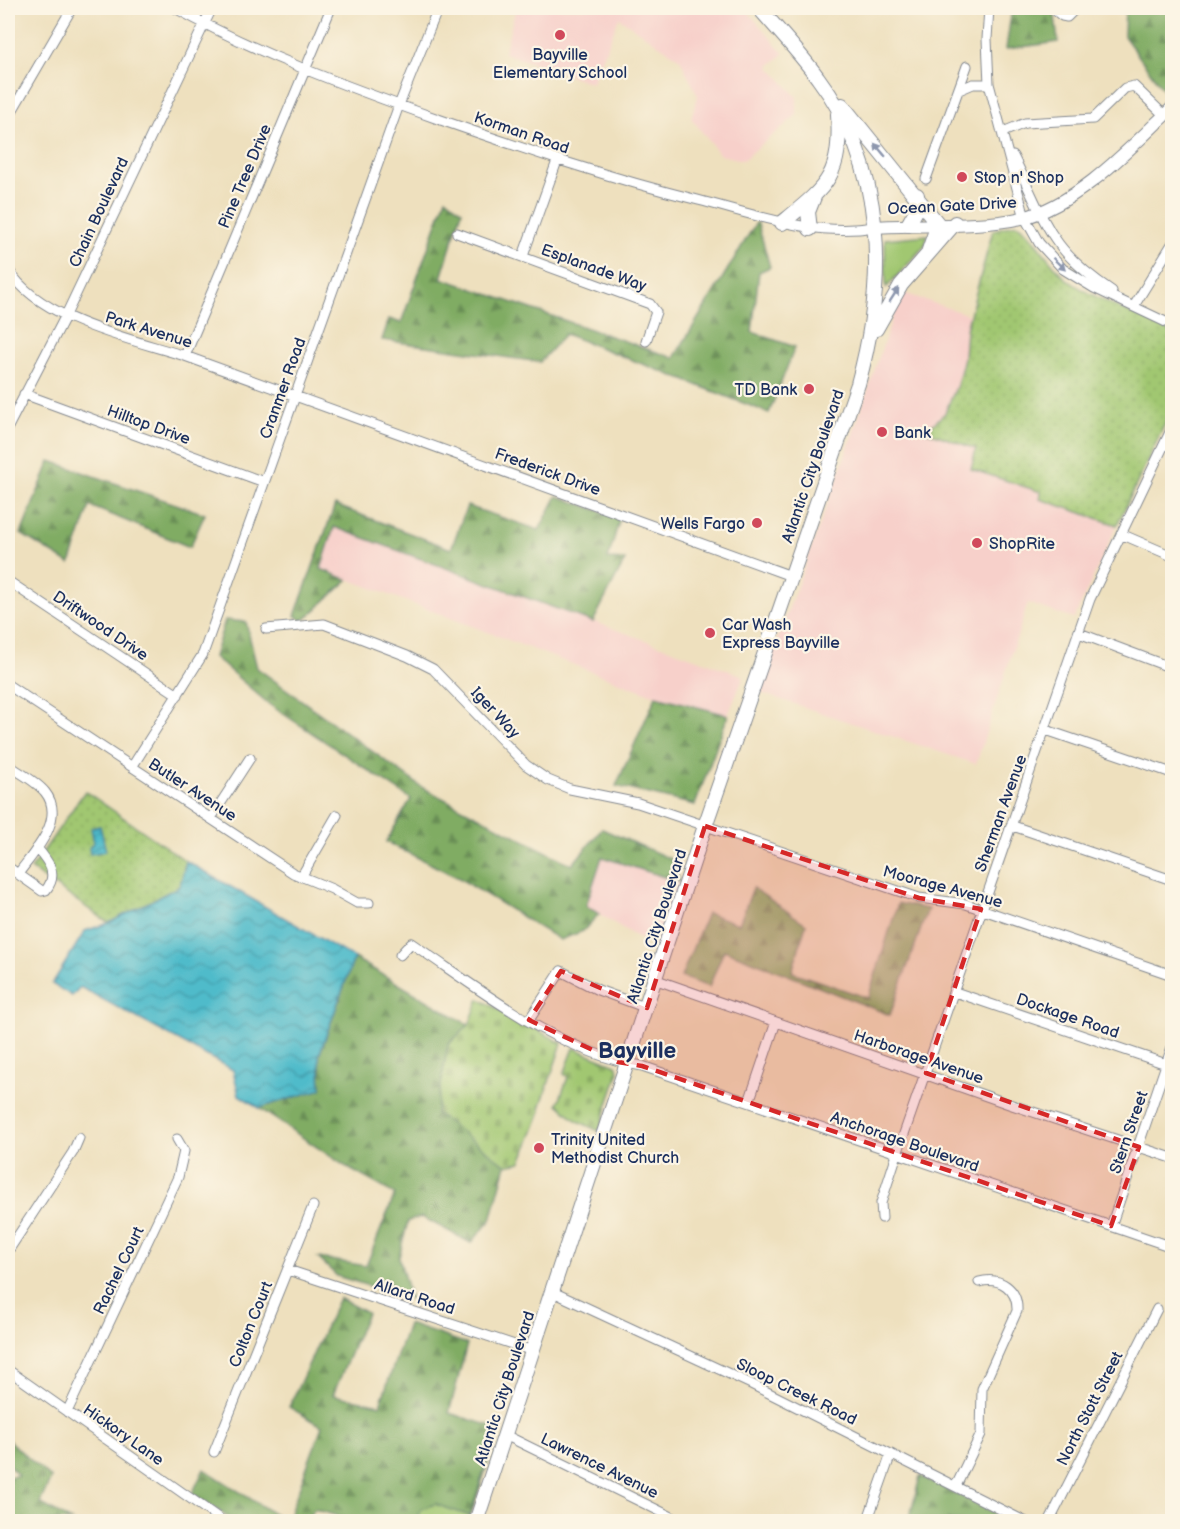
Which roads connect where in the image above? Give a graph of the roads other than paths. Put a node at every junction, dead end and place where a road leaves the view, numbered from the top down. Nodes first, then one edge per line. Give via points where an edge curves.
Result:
1 (72, 8) edge
2 (175, 8) edge
3 (212, 8) edge
4 (332, 8) edge
5 (438, 8) edge
6 (759, 8) edge
7 (989, 8) edge
8 (1052, 8) edge
9 (1076, 8) edge
10 (204, 24) junction
11 (967, 66) dead end
12 (305, 69) junction
13 (819, 79) junction
14 (989, 84) junction
15 (959, 90) junction
16 (399, 105) junction
17 (837, 109) junction
18 (1168, 112) edge
19 (8, 118) edge
20 (1003, 136) junction
21 (557, 161) junction
22 (926, 179) dead end
23 (917, 195) junction
24 (814, 197) junction
25 (1038, 212) junction
26 (1025, 218) junction
27 (782, 223) junction
28 (954, 223) junction
29 (938, 224) junction
30 (908, 225) junction
31 (875, 226) junction
32 (810, 229) junction
33 (457, 233) dead end
34 (1173, 244) edge
35 (928, 253) junction
36 (522, 256) junction
37 (8, 269) edge
38 (1134, 306) junction
39 (66, 315) junction
40 (1173, 325) edge
41 (646, 341) dead end
42 (870, 342) junction
43 (185, 356) junction
44 (24, 394) junction
45 (295, 396) junction
46 (8, 427) edge
47 (1171, 434) edge
48 (264, 482) junction
49 (1121, 534) junction
50 (1173, 556) edge
51 (791, 576) junction
52 (8, 581) edge
53 (266, 629) dead end
54 (1079, 633) junction
55 (1173, 668) edge
56 (8, 685) edge
57 (178, 695) junction
58 (1046, 730) junction
59 (250, 758) dead end
60 (8, 765) edge
61 (132, 767) junction
62 (1173, 773) edge
63 (337, 814) dead end
64 (210, 818) junction
65 (705, 826) junction
66 (1013, 826) junction
67 (37, 848) junction
68 (8, 867) edge
69 (18, 874) junction
70 (301, 877) junction
71 (1173, 879) edge
72 (369, 903) dead end
73 (981, 909) junction
74 (400, 955) dead end
75 (1173, 975) edge
76 (657, 980) junction
77 (955, 992) junction
78 (647, 1008) junction
79 (529, 1020) junction
80 (777, 1022) junction
81 (1173, 1047) edge
82 (628, 1064) junction
83 (1170, 1065) edge
84 (926, 1073) junction
85 (749, 1102) junction
86 (79, 1137) dead end
87 (177, 1139) dead end
88 (1139, 1147) junction
89 (897, 1154) junction
90 (1173, 1158) edge
91 (314, 1206) dead end
92 (882, 1218) dead end
93 (1111, 1226) junction
94 (1173, 1247) edge
95 (8, 1251) edge
96 (288, 1270) junction
97 (979, 1281) dead end
98 (553, 1292) junction
99 (1157, 1309) dead end
100 (533, 1351) junction
101 (8, 1370) edge
102 (67, 1412) junction
103 (505, 1435) junction
104 (214, 1452) dead end
105 (891, 1454) junction
106 (956, 1486) junction
107 (670, 1519) edge
108 (224, 1521) edge
109 (477, 1521) edge
110 (682, 1521) edge
111 (867, 1521) edge
112 (1026, 1521) edge
113 (1049, 1521) edge

1 - 19 street
2 - 10 street, Korman Road
3 - 10 street, Chain Boulevard
4 - 12 street, Pine Tree Drive
5 - 16 street, Cranmer Road
6 - 13 highway
7 - 14 street
8 - 9 street via 1067,17
10 - 12 street, Korman Road
10 - 39 street, Chain Boulevard
11 - 15 street
12 - 16 street, Korman Road
12 - 43 street, Pine Tree Drive
13 - 17 highway
23 -> 13 highway
14 - 15 street via 973,84
14 - 20 street
15 - 22 street
16 - 21 street, Korman Road
16 - 45 street, Cranmer Road
17 - 24 highway via 837,162
17 - 31 highway via 865,169
18 - 20 street via 1134,86 1125,88 1093,119 1025,123
18 - 25 main road, Ocean Gate Drive via 1089,182
20 - 25 street
20 - 26 street
21 - 27 street, Korman Road
21 - 36 street, Esplanade Way
23 - 29 highway
23 - 30 highway via 918,207
24 - 27 highway
24 - 32 highway via 808,213
25 - 26 main road, Ocean Gate Drive
25 - 38 street via 1066,255
26 - 28 main road, Ocean Gate Drive
26 -> 38 street via 1039,243 1063,269
27 - 32 street, Korman Road
28 - 29 main road, Ocean Gate Drive
28 - 35 highway
29 - 30 main road, Ocean Gate Drive
29 - 35 highway
30 - 31 main road, Ocean Gate Drive
31 - 32 street, Korman Road
31 - 42 highway via 876,294
33 - 36 street, Esplanade Way
34 - 38 street
42 -> 35 highway via 892,297
36 - 41 street, Esplanade Way via 650,304 656,312
37 - 39 street, Park Avenue via 36,297
38 - 40 street
39 - 43 street, Park Avenue
39 - 44 street, Chain Boulevard
42 - 51 highway, Atlantic City Boulevard
43 - 45 street, Park Avenue
44 - 46 street, Chain Boulevard
44 - 48 street, Hilltop Drive
45 - 48 street, Cranmer Road
45 - 51 street, Frederick Drive
47 - 49 street, Sherman Avenue
48 - 57 street, Cranmer Road via 203,654
49 - 50 street
49 - 54 street, Sherman Avenue via 1090,599
51 - 65 highway, Atlantic City Boulevard
52 - 57 street, Driftwood Drive
53 - 65 street, Iger Way via 324,624 407,656 433,669 538,775 570,789 638,803
54 - 55 street
54 - 58 street, Sherman Avenue
56 - 61 street, Butler Avenue
57 - 61 street, Cranmer Road
58 - 62 street
58 - 66 street, Sherman Avenue
59 - 64 street
60 - 67 street via 45,791 51,801 53,817
61 - 64 street, Butler Avenue
63 - 70 street
64 - 70 street, Butler Avenue
65 - 73 street, Moorage Avenue via 919,898
65 - 76 highway, Atlantic City Boulevard
66 - 71 street
66 - 73 street, Sherman Avenue
67 - 69 street
67 - 69 street via 50,864 53,874 49,888 42,891
68 - 69 street
70 - 72 street, Butler Avenue via 357,903
73 - 75 street, Moorage Avenue
73 - 77 street, Sherman Avenue
74 - 79 street via 411,943
76 - 78 highway, Atlantic City Boulevard
76 - 80 street, Harborage Avenue
77 - 83 street, Dockage Road
77 - 84 street, Sherman Avenue
78 - 79 street via 561,971
78 - 82 highway, Atlantic City Boulevard
79 - 82 street via 570,1042
80 - 84 street, Harborage Avenue
80 - 85 street
81 - 83 street, Stern Street
82 - 85 street, Anchorage Boulevard
82 - 98 highway, Atlantic City Boulevard
83 - 88 street, Stern Street
84 - 88 street, Harborage Avenue
84 - 89 street, Sherman Avenue
85 - 89 street, Anchorage Boulevard
86 - 95 street
87 - 102 street, Rachel Court via 184,1151 178,1177
88 - 90 street, Harborage Avenue
88 - 93 street, Stern Street
89 - 92 street, Sherman Avenue via 881,1203
89 - 93 street, Anchorage Boulevard
91 - 96 street, Colton Court
93 - 94 street, Anchorage Boulevard
96 - 100 street, Allard Road
96 - 104 street, Colton Court
97 - 106 street via 991,1280 1007,1286 1016,1299 1017,1311 982,1389 981,1434
98 - 100 highway, Atlantic City Boulevard
98 - 105 street, Sloop Creek Road via 682,1350
99 - 113 street, North Stott Street
100 - 103 highway, Atlantic City Boulevard
101 - 102 street, Hickory Lane
102 - 108 street, Hickory Lane
103 - 107 street, Lawrence Avenue
103 - 109 highway, Atlantic City Boulevard
105 - 106 street, Sloop Creek Road
105 - 111 street
106 - 112 street, Sloop Creek Road
107 - 110 street, Lawrence Avenue

